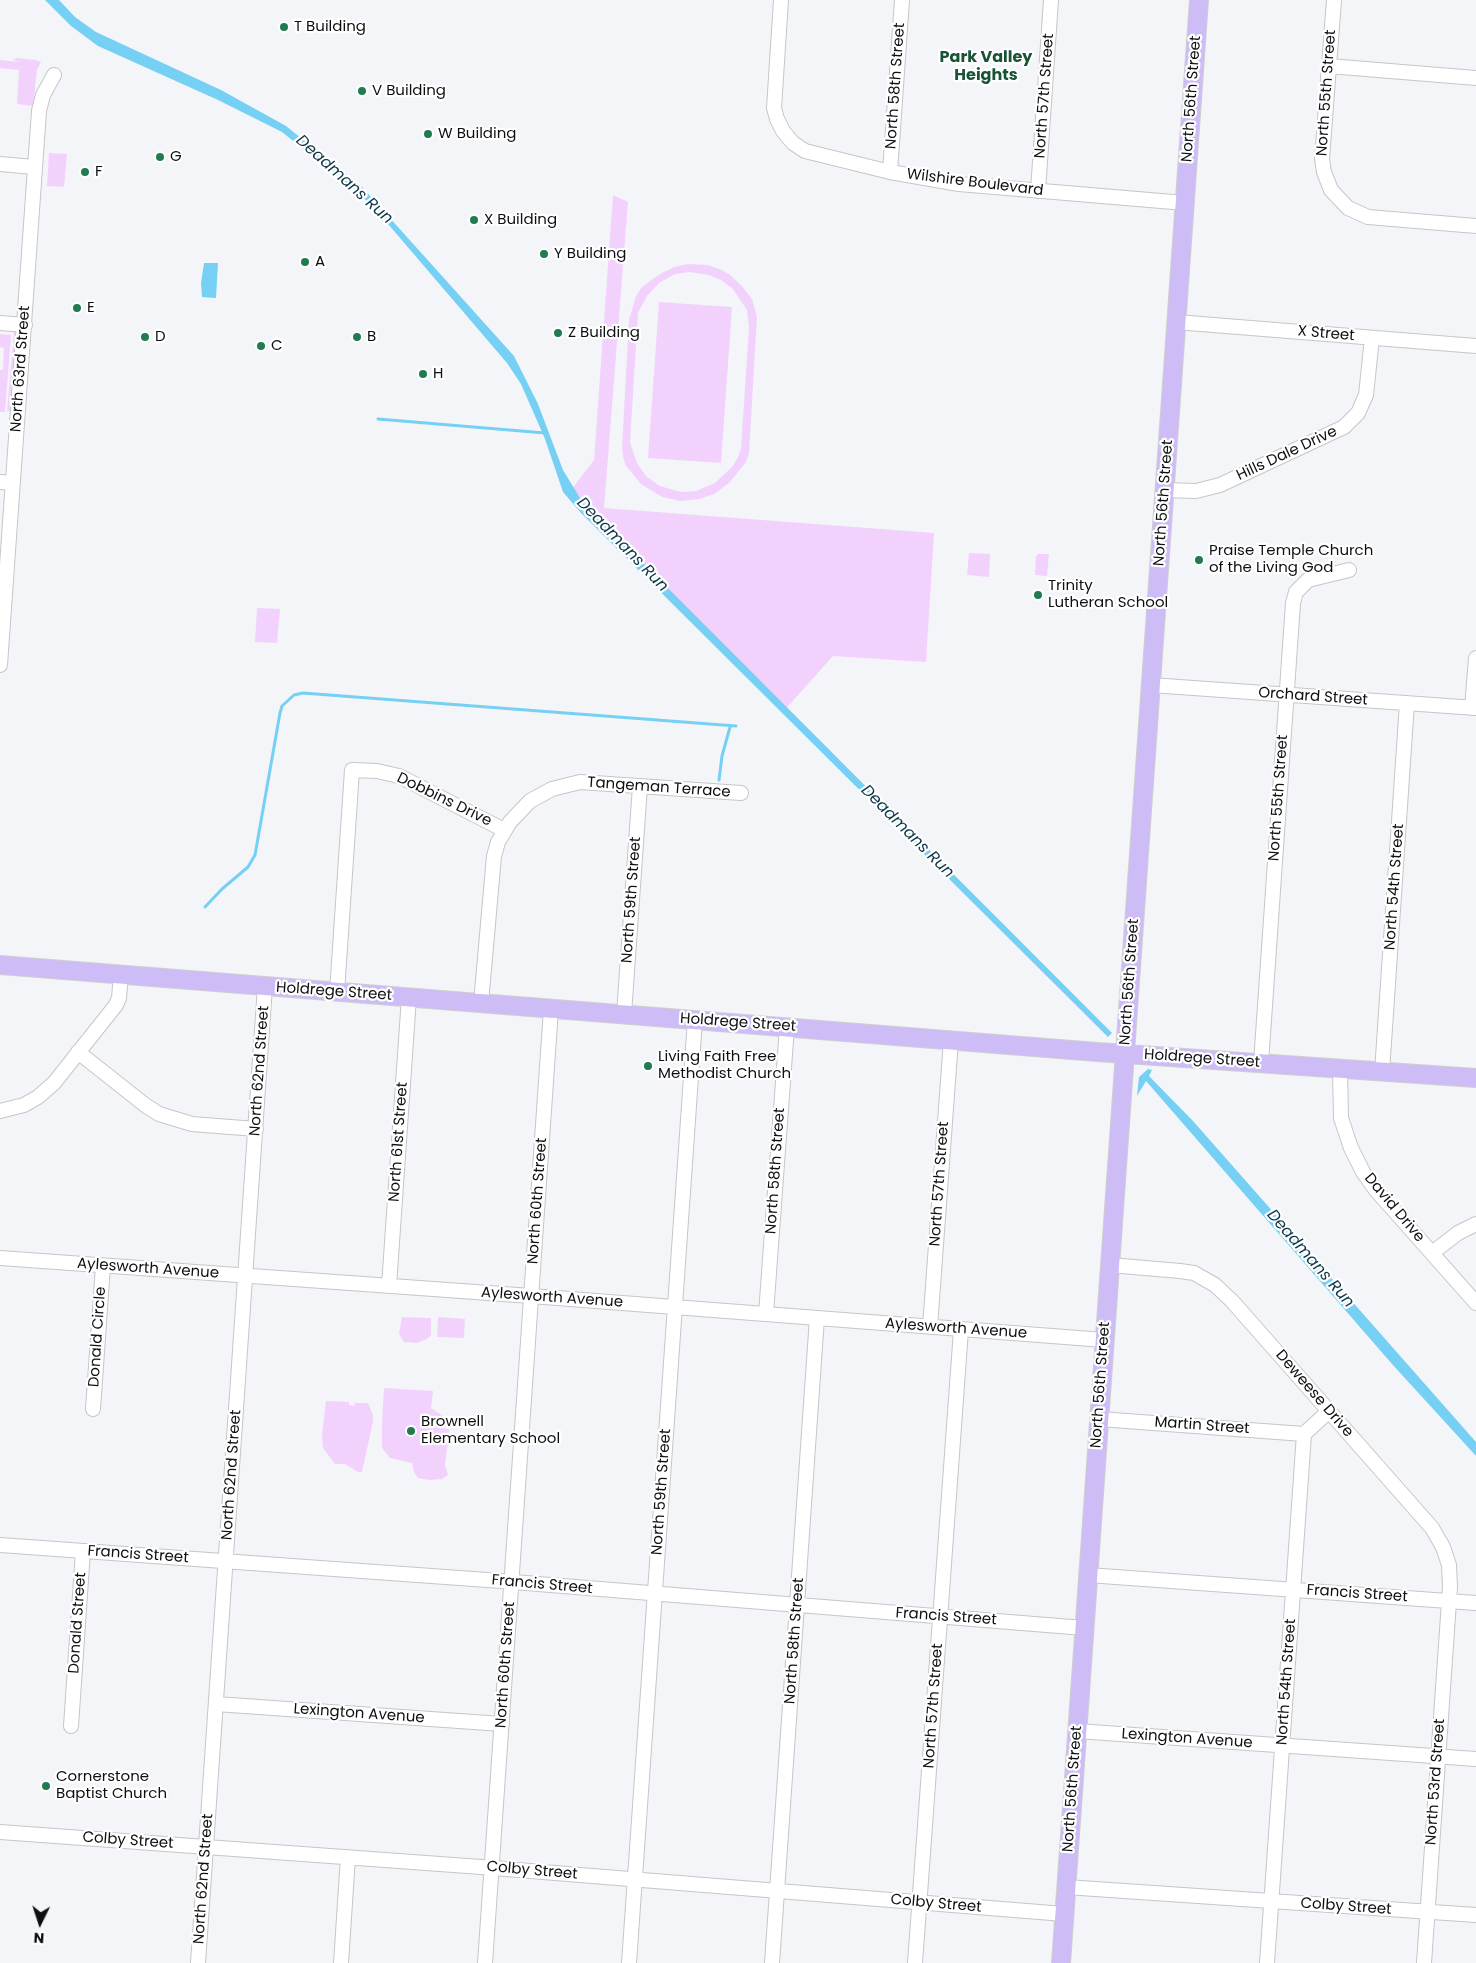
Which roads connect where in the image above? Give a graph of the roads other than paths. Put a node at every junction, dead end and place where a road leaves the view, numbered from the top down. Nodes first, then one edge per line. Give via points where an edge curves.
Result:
1 (780, 0) edge
2 (902, 0) edge
3 (1051, 0) edge
4 (1200, 0) edge
5 (1334, 0) edge
6 (1329, 66) junction
7 (54, 75) dead end
8 (1476, 78) edge
9 (0, 164) edge
10 (34, 167) junction
11 (890, 172) junction
12 (1038, 192) junction
13 (1185, 203) junction
14 (1476, 226) edge
15 (1176, 322) junction
16 (0, 323) edge
17 (25, 325) junction
18 (1372, 338) junction
19 (1476, 346) edge
20 (7, 482) edge
21 (1164, 490) junction
22 (1349, 570) dead end
23 (1, 643) edge
24 (1476, 658) edge
25 (0, 665) edge
26 (1151, 685) junction
27 (1286, 695) junction
28 (1407, 703) junction
29 (1474, 708) edge
30 (640, 786) junction
31 (741, 793) dead end
32 (504, 830) junction
33 (0, 965) edge
34 (122, 974) junction
35 (265, 986) junction
36 (336, 992) junction
37 (409, 998) junction
38 (482, 1003) junction
39 (551, 1008) junction
40 (624, 1014) junction
41 (695, 1020) junction
42 (787, 1027) junction
43 (951, 1040) junction
44 (78, 1052) junction
45 (1125, 1054) junction
46 (1261, 1063) junction
47 (1340, 1069) junction
48 (1382, 1072) junction
49 (1476, 1078) edge
50 (0, 1111) edge
51 (256, 1128) junction
52 (1476, 1224) edge
53 (1432, 1253) junction
54 (0, 1258) edge
55 (103, 1266) junction
56 (1110, 1266) junction
57 (246, 1276) junction
58 (389, 1286) junction
59 (531, 1296) junction
60 (1476, 1303) edge
61 (675, 1307) junction
62 (766, 1314) junction
63 (817, 1318) junction
64 (930, 1327) junction
65 (960, 1330) junction
66 (1104, 1340) junction
67 (93, 1408) dead end
68 (1328, 1411) junction
69 (1099, 1419) junction
70 (1304, 1434) junction
71 (0, 1545) edge
72 (82, 1552) junction
73 (226, 1562) junction
74 (1088, 1575) junction
75 (511, 1582) junction
76 (1293, 1590) junction
77 (654, 1594) junction
78 (1449, 1601) junction
79 (1476, 1603) edge
80 (797, 1605) junction
81 (940, 1616) junction
82 (1084, 1628) junction
83 (216, 1704) junction
84 (502, 1724) junction
85 (71, 1726) dead end
86 (1077, 1731) junction
87 (1282, 1746) junction
88 (1438, 1757) junction
89 (1476, 1759) edge
90 (0, 1832) edge
91 (206, 1847) junction
92 (348, 1857) junction
93 (492, 1868) junction
94 (634, 1880) junction
95 (1066, 1887) junction
96 (777, 1891) junction
97 (1271, 1901) junction
98 (920, 1902) junction
99 (1427, 1912) junction
100 (1064, 1914) junction
101 (1476, 1915) edge
102 (198, 1963) edge
103 (341, 1963) edge
104 (485, 1963) edge
105 (628, 1963) edge
106 (772, 1963) edge
107 (916, 1963) edge
108 (1060, 1963) edge
109 (1267, 1963) edge
110 (1424, 1963) edge

1 - 11 street, Wilshire Boulevard via 774,97 779,124 793,143 805,151
2 - 11 street, North 58th Street
3 - 12 street, North 57th Street
4 - 13 main road, North 56th Street
5 - 6 street, North 55th Street
6 - 8 street
6 - 14 street, North 55th Street via 1322,158 1331,190 1348,208 1361,215
7 - 10 street, North 63rd Street via 39,111
9 - 10 street
10 - 17 street, North 63rd Street
11 - 12 street, Wilshire Boulevard via 960,184
12 - 13 street, Wilshire Boulevard
13 - 15 main road, North 56th Street
15 - 18 street, X Street
15 - 21 main road, North 56th Street
16 - 17 street
17 - 20 street, North 63rd Street
18 - 19 street, X Street
18 - 21 street, Hills Dale Drive via 1366,395 1358,412 1344,427 1220,486 1196,491
20 - 23 street, North 63rd Street
21 - 26 main road, North 56th Street
22 - 27 street, North 55th Street via 1315,577 1296,592 1292,603
23 - 25 street, North 63rd Street
24 - 29 street
26 - 27 street, Orchard Street
26 - 45 main road, North 56th Street
27 - 28 street, Orchard Street
27 - 46 street, North 55th Street
28 - 29 street, Orchard Street
28 - 48 street, North 54th Street
30 - 31 street, Tangeman Terrace
30 - 32 street, Tangeman Terrace via 589,782 559,786 530,801
30 - 40 street, North 59th Street
32 - 36 street, Dobbins Drive via 399,776 352,770
32 - 38 street via 491,871
33 - 34 main road, Holdrege Street
34 - 35 main road, Holdrege Street
34 - 44 street via 118,1002
35 - 36 main road, Holdrege Street
35 - 51 street, North 62nd Street
36 - 37 main road, Holdrege Street
37 - 38 main road, Holdrege Street
37 - 58 street, North 61st Street
38 - 39 main road, Holdrege Street
39 - 40 main road, Holdrege Street
39 - 59 street, North 60th Street
40 - 41 main road, Holdrege Street
41 - 42 main road, Holdrege Street
41 - 61 street, North 59th Street
42 - 43 main road, Holdrege Street
42 - 62 street, North 58th Street
43 - 45 main road, Holdrege Street
43 - 64 street, North 57th Street
44 - 50 street via 54,1084 38,1097
44 - 51 street via 160,1114 192,1124
45 - 46 main road, Holdrege Street
45 - 56 main road, North 56th Street
46 - 47 main road, Holdrege Street
47 - 48 main road, Holdrege Street
47 - 53 street, David Drive via 1341,1118 1355,1158 1375,1189
48 - 49 main road, Holdrege Street
51 - 57 street, North 62nd Street
52 - 53 street
53 - 60 street, David Drive
54 - 55 street, Aylesworth Avenue
55 - 57 street, Aylesworth Avenue
55 - 67 street, Donald Circle
56 - 66 main road, North 56th Street
56 - 68 street, Deweese Drive via 1194,1273 1216,1285
57 - 58 street, Aylesworth Avenue
57 - 73 street, North 62nd Street
58 - 59 street, Aylesworth Avenue
59 - 61 street, Aylesworth Avenue
59 - 75 street, North 60th Street
61 - 62 street, Aylesworth Avenue
61 - 77 street, North 59th Street
62 - 63 street, Aylesworth Avenue
63 - 64 street, Aylesworth Avenue
63 - 80 street, North 58th Street
64 - 65 street, Aylesworth Avenue
65 - 66 street, Aylesworth Avenue
65 - 81 street, North 57th Street
66 - 69 main road, North 56th Street
68 - 70 street
68 - 78 street, Deweese Drive via 1436,1534 1449,1565
69 - 70 street, Martin Street
69 - 74 main road, North 56th Street
70 - 76 street, North 54th Street
71 - 72 street, Francis Street
72 - 73 street, Francis Street
72 - 85 street, Donald Street
73 - 75 street, Francis Street
73 - 83 street, North 62nd Street
74 - 76 street, Francis Street
74 - 82 main road, North 56th Street
75 - 77 street, Francis Street
75 - 84 street, North 60th Street
76 - 78 street, Francis Street
76 - 87 street, North 54th Street
77 - 80 street, Francis Street
77 - 94 street, North 59th Street
78 - 79 street, Francis Street
78 - 88 street, North 53rd Street
80 - 81 street, Francis Street
80 - 96 street, North 58th Street
81 - 82 street, Francis Street
81 - 98 street, North 57th Street
82 - 86 main road, North 56th Street
83 - 84 street, Lexington Avenue
83 - 91 street, North 62nd Street
84 - 93 street, North 60th Street
86 - 87 street, Lexington Avenue
86 - 95 main road, North 56th Street
87 - 88 street, Lexington Avenue
87 - 97 street, North 54th Street
88 - 89 street, Lexington Avenue
88 - 99 street, North 53rd Street
90 - 91 street, Colby Street
91 - 92 street, Colby Street
91 - 102 street, North 62nd Street
92 - 93 street, Colby Street
92 - 103 street
93 - 94 street, Colby Street
93 - 104 street, North 60th Street
94 - 96 street, Colby Street
94 - 105 street, North 59th Street
95 - 97 street, Colby Street
95 - 100 main road, North 56th Street
96 - 98 street, Colby Street
96 - 106 street, North 58th Street
97 - 99 street, Colby Street
97 - 109 street, North 54th Street
98 - 100 street, Colby Street
98 - 107 street, North 57th Street
99 - 101 street, Colby Street
99 - 110 street, North 53rd Street
100 - 108 main road, North 56th Street

